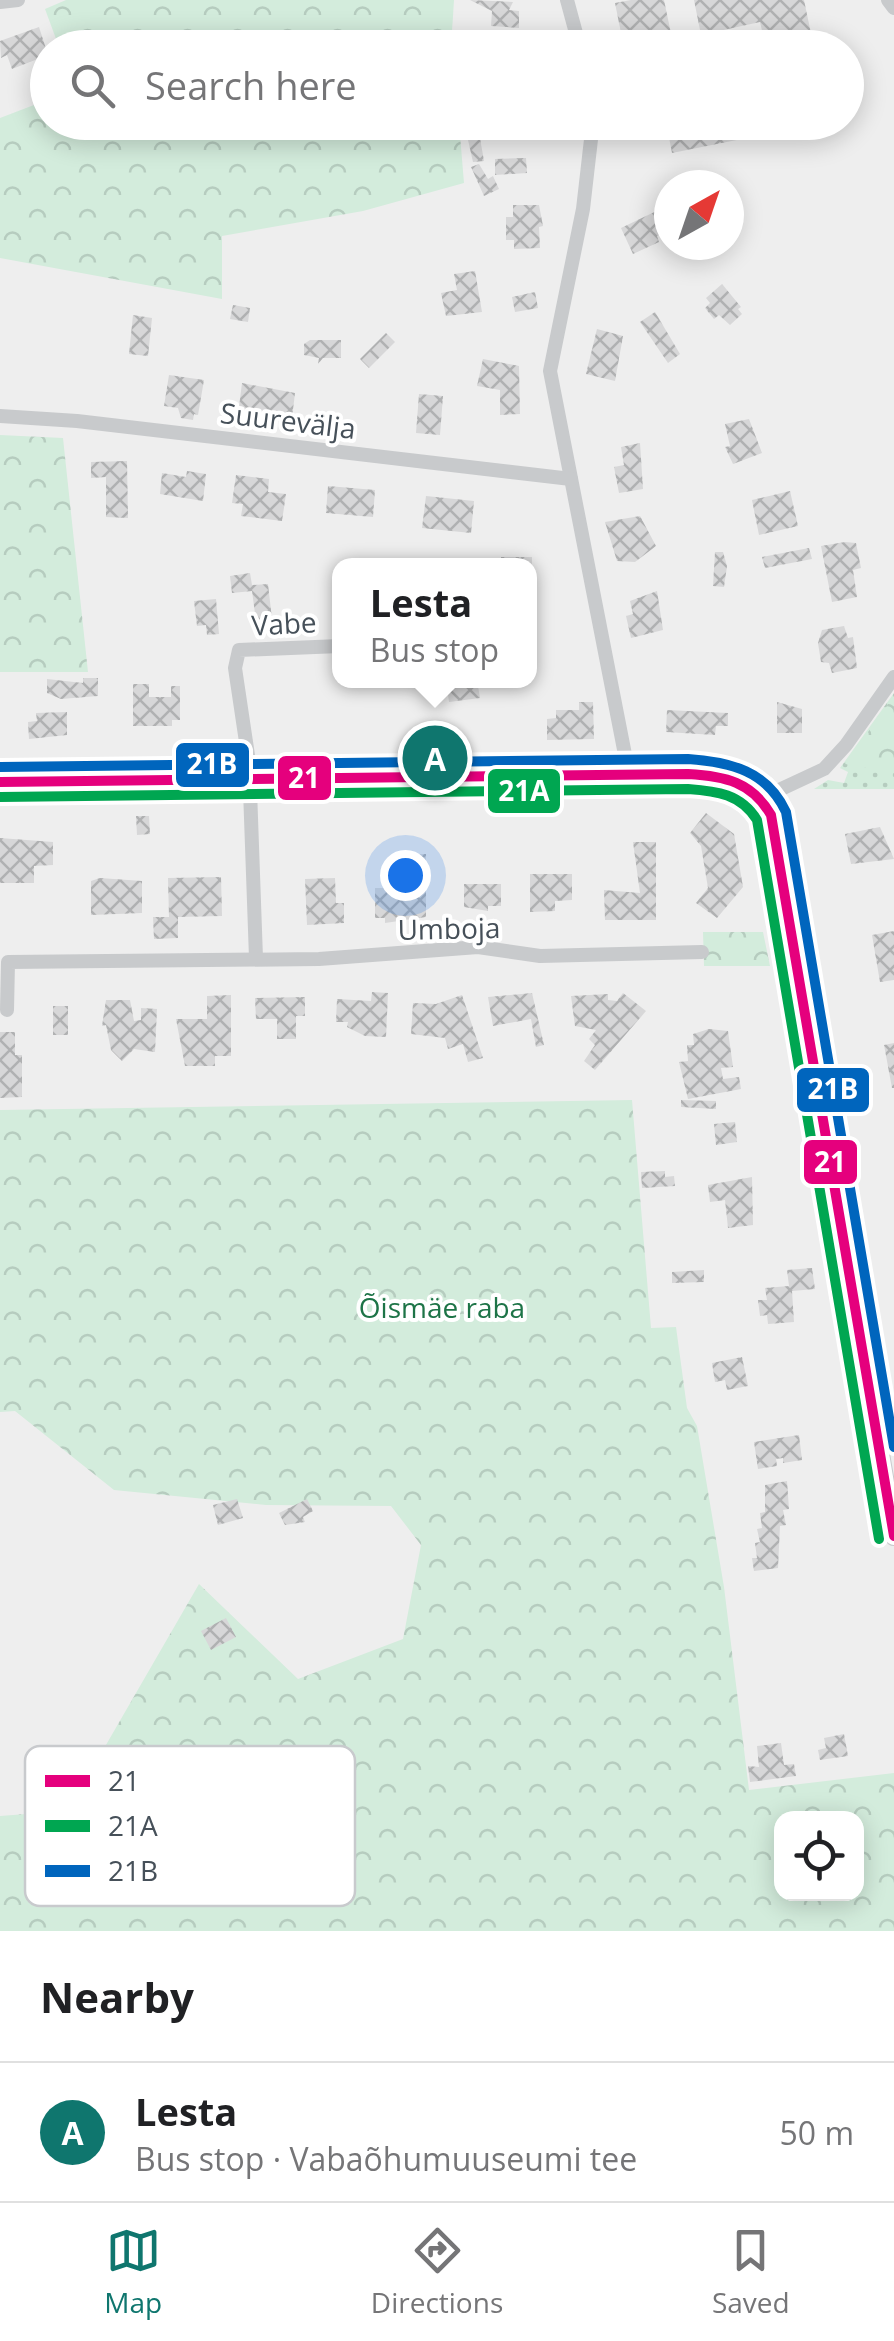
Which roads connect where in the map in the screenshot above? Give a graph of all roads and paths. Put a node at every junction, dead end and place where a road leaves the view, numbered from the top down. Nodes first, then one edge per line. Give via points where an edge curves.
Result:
1 (18, 0) edge
2 (567, 0) edge
3 (888, 0) edge
4 (0, 2) edge
5 (894, 8) edge
6 (575, 30) edge
7 (591, 140) edge
8 (0, 416) edge
9 (570, 479) junction
10 (332, 646) edge
11 (894, 677) edge
12 (628, 775) junction
13 (250, 778) junction
14 (0, 782) edge
15 (762, 798) junction
16 (702, 952) dead end
17 (256, 958) junction
18 (7, 1010) dead end
19 (894, 1536) edge

1 - 4 street
2 - 6 street
3 - 5 street
7 - 9 street via 583,209 550,350
8 - 9 street, Suurevälja
9 - 12 street
10 - 13 street, Vabe via 239,650
11 - 15 street via 824,769
12 - 13 street
12 - 15 street via 729,778
13 - 14 street
13 - 17 street
15 - 19 street via 771,815
16 - 17 street, Umboja via 540,956 478,948
17 - 18 street, Umboja via 8,962

